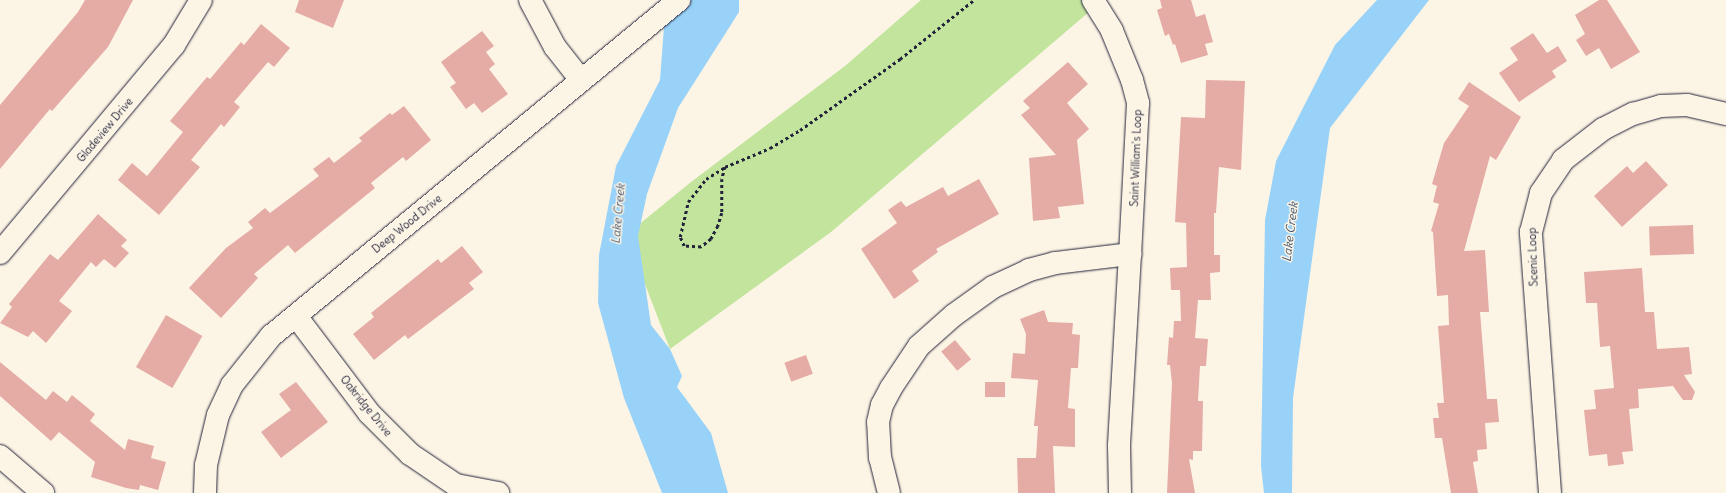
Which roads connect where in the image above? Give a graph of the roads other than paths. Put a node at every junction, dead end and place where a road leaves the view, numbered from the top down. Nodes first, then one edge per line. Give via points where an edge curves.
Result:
1 (201, 0) edge
2 (530, 0) edge
3 (679, 0) edge
4 (1093, 0) edge
5 (581, 80) junction
6 (1726, 114) edge
7 (0, 254) edge
8 (1130, 254) junction
9 (296, 316) junction
10 (0, 456) edge
11 (458, 489) edge
12 (43, 493) edge
13 (205, 493) edge
14 (498, 493) edge
15 (889, 493) edge
16 (1120, 493) edge
17 (1550, 493) edge

1 - 7 street, Gladeview Drive via 174,45
2 - 5 street via 555,47
3 - 5 street, Deep Wood Drive
4 - 8 street, Saint William's Loop via 1112,30 1132,80 1138,103 1134,228
5 - 9 street, Deep Wood Drive
6 - 17 street, Scenic Loop via 1687,105 1661,106 1633,114 1603,129 1563,160 1541,193 1531,232
8 - 15 street via 1055,263 1030,270 993,287 954,315 919,346 890,388 878,422 880,458
8 - 16 street, Saint William's Loop via 1119,446
9 - 11 street, Oakridge Drive via 388,435
9 - 13 street, Deep Wood Drive via 271,336 250,360 225,398 209,448
10 - 12 street
11 - 14 street, Oakridge Drive

